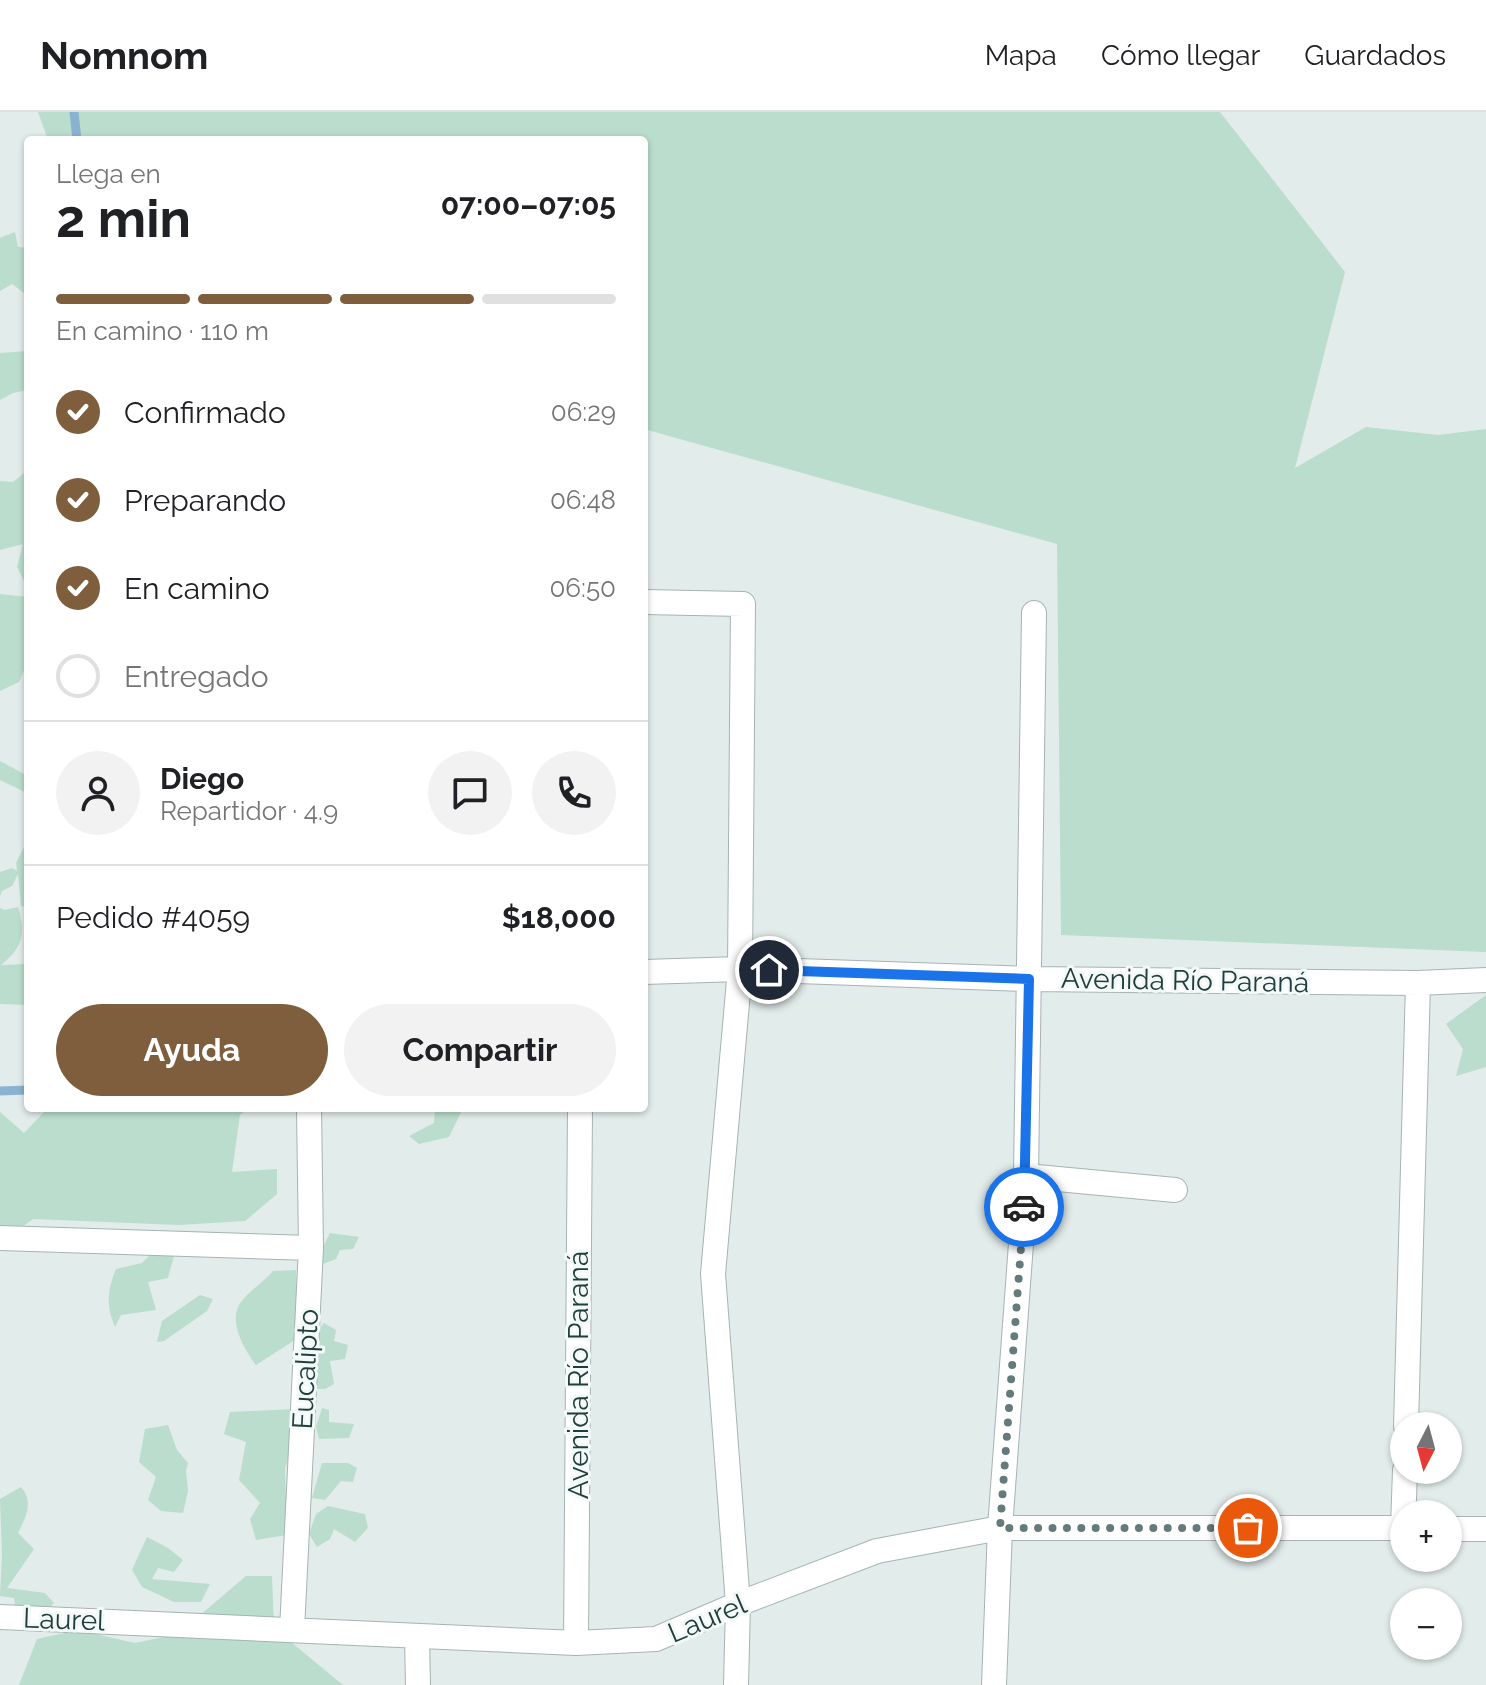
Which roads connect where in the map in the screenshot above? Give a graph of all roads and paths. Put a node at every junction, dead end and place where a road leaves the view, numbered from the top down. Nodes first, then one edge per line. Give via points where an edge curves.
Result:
1 (648, 602) edge
2 (1034, 613) dead end
3 (740, 969) junction
4 (648, 972) edge
5 (1029, 979) junction
6 (1486, 980) edge
7 (1418, 983) junction
8 (309, 1112) edge
9 (580, 1112) edge
10 (1026, 1176) junction
11 (1175, 1190) dead end
12 (0, 1238) edge
13 (311, 1248) junction
14 (1406, 1412) edge
15 (1000, 1528) junction
16 (1390, 1528) edge
17 (1462, 1529) edge
18 (1486, 1529) edge
19 (738, 1604) junction
20 (0, 1617) edge
21 (292, 1630) junction
22 (417, 1637) junction
23 (576, 1643) junction
24 (418, 1685) edge
25 (736, 1685) edge
26 (994, 1685) edge

1 - 3 street via 743,604
2 - 5 street
3 - 4 street, Avenida Río Paraná
3 - 5 street, Avenida Río Paraná
3 - 19 street via 713,1274
5 - 7 street, Avenida Río Paraná
5 - 10 street
6 - 7 street, Avenida Río Paraná
7 - 14 street
8 - 13 street, Eucalipto
9 - 23 street, Avenida Río Paraná
10 - 11 street
10 - 15 street
12 - 13 street
13 - 21 street, Eucalipto
15 - 16 street, Laurel
15 - 19 street, Laurel via 877,1551
15 - 26 street
17 - 18 street
19 - 23 street, Laurel via 656,1639
19 - 25 street
20 - 21 street, Laurel
21 - 22 street, Laurel
22 - 23 street, Laurel
22 - 24 street

